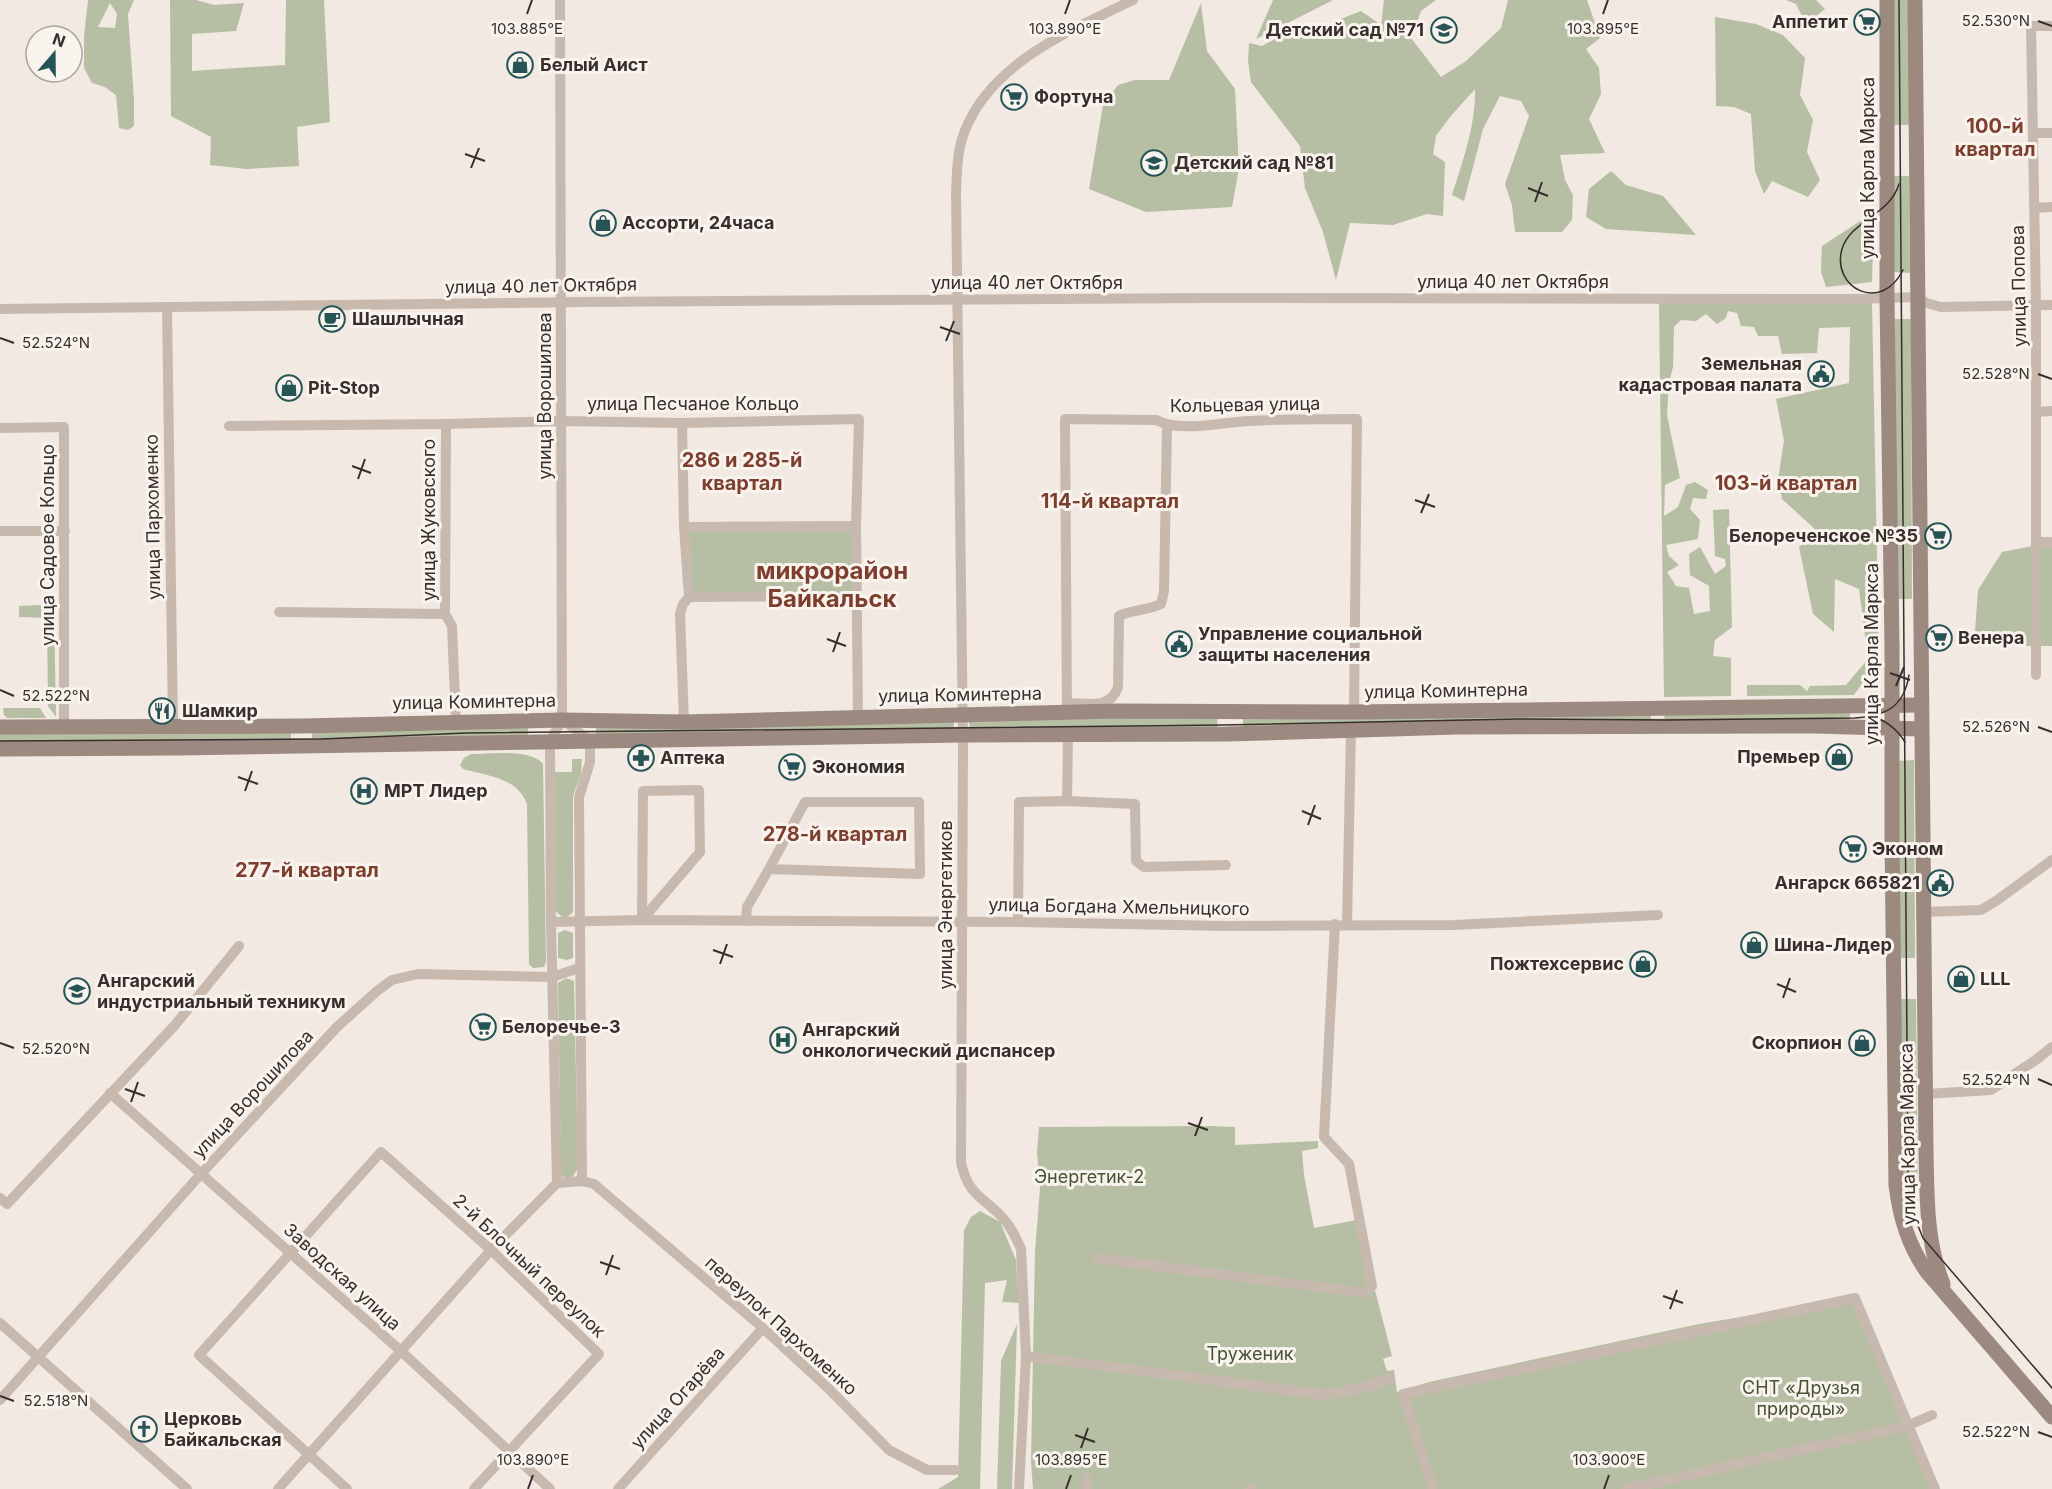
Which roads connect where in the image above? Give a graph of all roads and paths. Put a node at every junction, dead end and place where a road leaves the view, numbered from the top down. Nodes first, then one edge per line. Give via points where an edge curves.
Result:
1 (560, 0) edge
2 (1133, 0) edge
3 (1887, 0) edge
4 (1915, 0) edge
5 (2052, 26) edge
6 (2033, 133) junction
7 (2052, 133) edge
8 (2052, 207) edge
9 (2034, 208) junction
10 (1887, 297) junction
11 (1917, 297) junction
12 (959, 300) junction
13 (562, 302) junction
14 (2036, 305) junction
15 (2052, 305) edge
16 (167, 307) junction
17 (0, 309) edge
18 (2052, 411) edge
19 (2036, 412) junction
20 (562, 421) junction
21 (682, 423) junction
22 (446, 424) junction
23 (229, 426) dead end
24 (1167, 426) junction
25 (0, 428) edge
26 (856, 526) junction
27 (684, 527) junction
28 (0, 531) edge
29 (65, 531) junction
30 (2037, 542) junction
31 (2052, 542) edge
32 (857, 596) junction
33 (689, 597) junction
34 (279, 612) dead end
35 (445, 614) junction
36 (2036, 675) dead end
37 (1892, 704) junction
38 (1921, 705) junction
39 (1067, 708) junction
40 (1354, 712) junction
41 (963, 714) junction
42 (858, 717) junction
43 (562, 720) junction
44 (456, 722) junction
45 (684, 722) junction
46 (173, 726) junction
47 (303, 726) junction
48 (0, 727) edge
49 (64, 727) junction
50 (1892, 729) junction
51 (1921, 729) junction
52 (1351, 730) junction
53 (1068, 734) junction
54 (963, 735) junction
55 (550, 741) junction
56 (591, 741) junction
57 (303, 746) junction
58 (0, 749) edge
59 (1067, 801) junction
60 (2052, 860) edge
61 (1226, 865) dead end
62 (769, 869) junction
63 (1923, 912) junction
64 (1658, 915) dead end
65 (642, 920) junction
66 (746, 921) junction
67 (551, 922) junction
68 (580, 922) junction
69 (964, 922) junction
70 (1018, 922) junction
71 (1335, 924) junction
72 (1347, 924) junction
73 (239, 946) dead end
74 (579, 968) junction
75 (552, 977) junction
76 (2052, 1047) edge
77 (110, 1093) junction
78 (1926, 1094) junction
79 (200, 1175) junction
80 (582, 1181) junction
81 (556, 1183) junction
82 (1927, 1183) junction
83 (0, 1198) edge
84 (1898, 1199) junction
85 (491, 1250) junction
86 (290, 1253) junction
87 (1097, 1258) dead end
88 (1946, 1293) junction
89 (0, 1323) edge
90 (763, 1328) junction
91 (402, 1352) junction
92 (1026, 1356) junction
93 (38, 1358) junction
94 (1390, 1379) dead end
95 (0, 1400) edge
96 (1932, 1415) dead end
97 (2052, 1417) edge
98 (1907, 1426) junction
99 (508, 1451) junction
100 (309, 1455) junction
101 (955, 1470) dead end
102 (186, 1489) edge
103 (279, 1489) edge
104 (347, 1489) edge
105 (474, 1489) edge
106 (550, 1489) edge
107 (618, 1489) edge
108 (1019, 1489) edge
109 (1432, 1489) edge
110 (1626, 1489) edge
111 (1935, 1489) edge

1 - 13 street, улица Ворошилова
2 - 12 street, улица Энергетиков via 1033,52 1008,71 976,107 959,151
3 - 10 street, улица Карла Маркса
4 - 11 street, улица Карла Маркса
5 - 6 street, улица Попова via 2031,26
6 - 7 street
6 - 9 street, улица Попова
8 - 9 street
9 - 14 street, улица Попова
10 - 11 street, улица 40 лет Октября
10 - 12 street, улица 40 лет Октября
10 - 37 street, улица Карла Маркса
11 - 14 street, улица 40 лет Октября via 1941,307
11 - 38 street, улица Карла Маркса
12 - 13 street, улица 40 лет Октября
12 - 41 street, улица Энергетиков
13 - 16 street, улица 40 лет Октября
13 - 20 street, улица Ворошилова
14 - 15 street, улица 40 лет Октября
14 - 19 street, улица Попова
16 - 17 street, улица 40 лет Октября
16 - 46 street, улица Пархоменко
18 - 19 street
19 - 30 street, улица Попова
20 - 21 street, улица Песчаное Кольцо
20 - 22 street, улица Песчаное Кольцо
20 - 43 street, улица Ворошилова
21 - 26 street, улица Песчаное Кольцо via 859,418
21 - 27 street
22 - 23 street, улица Песчаное Кольцо
22 - 35 street, улица Жуковского
24 - 39 street via 1161,604 1119,616 1115,696 1106,703
24 - 39 street, Кольцевая улица via 1156,420 1065,419
24 - 40 street, Кольцевая улица via 1357,419
25 - 29 street, улица Садовое Кольцо via 64,427
26 - 27 street
26 - 32 street, улица Песчаное Кольцо
27 - 33 street
28 - 29 street
29 - 49 street, улица Садовое Кольцо
30 - 31 street
30 - 36 street, улица Попова
32 - 33 street
32 - 42 street, улица Песчаное Кольцо
33 - 45 street via 680,614
34 - 35 street
35 - 44 street, улица Жуковского via 452,626
37 - 38 street, улица Коминтерна
37 - 40 street, улица Коминтерна
37 - 50 street, улица Карла Маркса
38 - 51 street, улица Карла Маркса
39 - 40 street, улица Коминтерна
39 - 41 street, улица Коминтерна
41 - 42 street, улица Коминтерна
41 - 54 street, улица Энергетиков
42 - 45 street, улица Коминтерна
43 - 44 street, улица Коминтерна
43 - 45 street, улица Коминтерна
43 - 55 street
43 - 56 street
44 - 47 street, улица Коминтерна
46 - 47 street, улица Коминтерна
46 - 49 street, улица Коминтерна
47 - 57 street
48 - 49 street, улица Коминтерна
50 - 51 street, улица Коминтерна
50 - 52 street, улица Коминтерна via 1659,726
50 - 84 street, улица Карла Маркса
51 - 63 street, улица Карла Маркса
52 - 53 street, улица Коминтерна
52 - 72 street
53 - 54 street, улица Коминтерна
53 - 59 street
54 - 56 street, улица Коминтерна
54 - 69 street, улица Энергетиков
55 - 56 street, улица Коминтерна
55 - 57 street, улица Коминтерна
55 - 67 street
56 - 68 street via 590,762 579,797
57 - 58 street, улица Коминтерна
59 - 61 street via 1136,804 1136,861 1144,867
59 - 70 street via 1019,802
60 - 63 street via 1981,909
62 - 62 street via 920,874 919,802 805,802
62 - 66 street via 747,907
63 - 78 street, улица Карла Маркса
64 - 72 street, улица Богдана Хмельницкого via 1454,925
65 - 65 street via 700,852 699,790 643,791
65 - 66 street, улица Богдана Хмельницкого
65 - 68 street, улица Богдана Хмельницкого
66 - 69 street, улица Богдана Хмельницкого
67 - 68 street, улица Богдана Хмельницкого
67 - 75 street
68 - 74 street
69 - 70 street, улица Богдана Хмельницкого
69 - 92 street, улица Энергетиков via 961,1163 964,1177 976,1196 1002,1218 1021,1249
70 - 71 street, улица Богдана Хмельницкого
71 - 72 street, улица Богдана Хмельницкого
71 - 87 street via 1324,1137 1349,1164 1372,1286 1365,1293
73 - 77 street via 175,1024
74 - 75 street, улица Ворошилова
74 - 80 street
75 - 79 street, улица Ворошилова via 431,973 392,980 337,1027
75 - 81 street
76 - 78 street via 1991,1090
77 - 79 street, Заводская улица
77 - 83 street via 7,1204
78 - 82 street, улица Карла Маркса
79 - 86 street, Заводская улица
79 - 93 street, улица Ворошилова
80 - 81 street
80 - 90 street, переулок Пархоменко via 594,1184
81 - 85 street
82 - 84 street via 1918,1210 1905,1209
82 - 88 street, улица Карла Маркса via 1935,1262
84 - 88 street, улица Карла Маркса via 1905,1231 1918,1259
85 - 86 street, 2-й Блочный переулок via 381,1152
85 - 91 street
85 - 99 street, 2-й Блочный переулок via 599,1354
86 - 91 street, Заводская улица
86 - 100 street via 199,1355
88 - 97 street, улица Карла Маркса
89 - 93 street
90 - 101 street, переулок Пархоменко via 889,1450 927,1470
90 - 107 street, улица Огарёва
91 - 99 street, Заводская улица
91 - 100 street
92 - 94 street via 1326,1395
92 - 108 street, улица Энергетиков
93 - 95 street, улица Ворошилова
93 - 102 street
96 - 98 street
98 - 109 street via 1855,1298 1403,1394
98 - 110 street
98 - 111 street
99 - 105 street, 2-й Блочный переулок
99 - 106 street, Заводская улица
100 - 103 street
100 - 104 street

